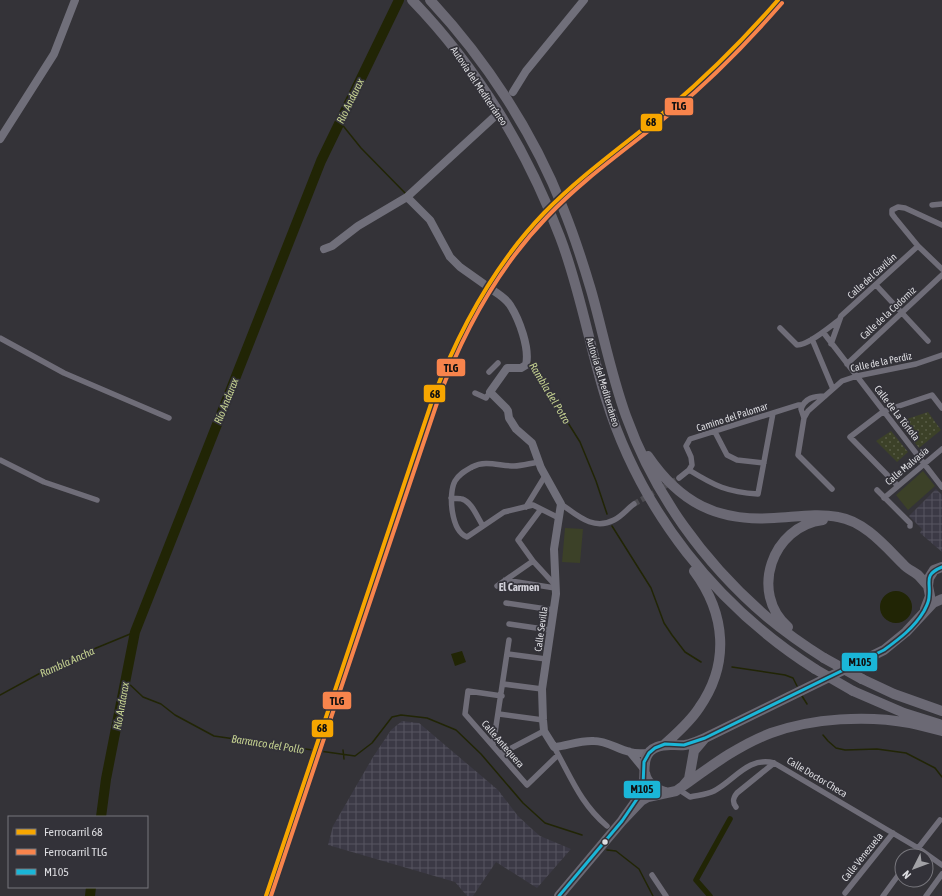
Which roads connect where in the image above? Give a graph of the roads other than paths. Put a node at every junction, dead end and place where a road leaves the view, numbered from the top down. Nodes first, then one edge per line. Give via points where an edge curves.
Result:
1 (75, 0) edge
2 (412, 0) edge
3 (430, 0) edge
4 (584, 0) edge
5 (513, 92) dead end
6 (493, 118) dead end
7 (0, 139) edge
8 (408, 197) junction
9 (932, 204) dead end
10 (942, 204) edge
11 (942, 221) edge
12 (936, 222) junction
13 (942, 225) edge
14 (918, 246) junction
15 (324, 249) dead end
16 (942, 269) edge
17 (942, 275) edge
18 (876, 285) junction
19 (902, 313) junction
20 (839, 320) junction
21 (780, 328) dead end
22 (823, 332) junction
23 (0, 338) edge
24 (812, 339) junction
25 (928, 341) dead end
26 (831, 344) junction
27 (942, 356) edge
28 (847, 364) junction
29 (489, 372) dead end
30 (503, 374) junction
31 (857, 376) junction
32 (832, 390) junction
33 (490, 392) junction
34 (475, 393) dead end
35 (825, 396) junction
36 (802, 405) junction
37 (942, 408) edge
38 (884, 411) junction
39 (773, 413) junction
40 (169, 418) dead end
41 (804, 418) junction
42 (715, 432) junction
43 (633, 435) junction
44 (942, 449) edge
45 (0, 460) edge
46 (539, 462) junction
47 (764, 463) junction
48 (924, 463) junction
49 (689, 470) junction
50 (545, 476) junction
51 (679, 478) tunnel mouth
52 (898, 486) junction
53 (942, 487) edge
54 (832, 488) dead end
55 (877, 490) dead end
56 (452, 498) junction
57 (884, 498) junction
58 (97, 500) dead end
59 (561, 504) junction
60 (634, 504) tunnel mouth
61 (526, 506) junction
62 (541, 509) junction
63 (559, 518) junction
64 (849, 520) junction
65 (483, 526) junction
66 (910, 526) dead end
67 (677, 540) junction
68 (534, 561) junction
69 (900, 561) junction
70 (940, 568) edge
71 (505, 580) junction
72 (497, 586) dead end
73 (555, 586) junction
74 (928, 589) junction
75 (942, 599) edge
76 (506, 603) dead end
77 (553, 610) junction
78 (924, 613) junction
79 (509, 624) dead end
80 (550, 630) junction
81 (510, 640) dead end
82 (809, 648) junction
83 (508, 654) junction
84 (546, 659) junction
85 (503, 684) junction
86 (542, 689) junction
87 (502, 696) junction
88 (942, 711) edge
89 (499, 714) junction
90 (543, 720) junction
91 (942, 725) edge
92 (544, 731) junction
93 (942, 731) edge
94 (705, 738) junction
95 (670, 745) junction
96 (493, 746) junction
97 (554, 747) junction
98 (630, 752) junction
99 (500, 754) junction
100 (649, 754) junction
101 (558, 755) junction
102 (691, 762) junction
103 (774, 763) junction
104 (644, 769) junction
105 (681, 788) junction
106 (665, 792) junction
107 (736, 807) dead end
108 (940, 820) dead end
109 (622, 821) junction
110 (607, 826) dead end
111 (893, 833) junction
112 (918, 848) joint
113 (942, 874) edge
114 (652, 875) dead end
115 (894, 881) edge
116 (845, 893) dead end
117 (559, 896) edge
118 (666, 896) edge
119 (883, 896) edge
120 (926, 896) edge

1 - 7 street via 54,54
2 - 67 highway, Autovía del Mediterráneo via 477,79 523,155 552,216 576,284 600,379 615,426 649,498
3 - 43 highway, Autovía del Mediterráneo via 485,66 542,160 563,207 591,289 614,377
4 - 5 street via 526,71
6 - 8 street
8 - 15 street
8 - 30 street via 430,220 450,257 509,304 523,332 527,358 526,365 521,368 506,368
9 - 10 street
11 - 12 street
12 - 13 street
12 - 14 street via 905,208 898,207 892,210 892,214
14 - 16 street
14 - 18 street, Calle del Gavilán
17 - 19 street, Calle de la Codorniz
18 - 19 street
18 - 20 street, Calle del Gavilán
19 - 25 street
19 - 28 street, Calle de la Codorniz
20 - 22 street, Calle del Gavilán
20 - 26 street, Calle del Gavilán
21 - 24 street, Calle del Gavilán via 797,344
22 - 24 street, Calle del Gavilán
22 - 26 street, Calle de La Tórtola
23 - 40 street via 64,373
24 - 32 street
26 - 28 street, Calle de La Tórtola
27 - 31 street, Calle de la Perdiz via 901,368
28 - 31 street, Calle de La Tórtola
29 - 30 street via 496,365
30 - 33 street
31 - 32 street, Calle de la Perdiz via 842,381
31 - 38 street, Calle de La Tórtola
32 - 35 street, Calle de la Perdiz
33 - 34 street via 486,398
33 - 46 street via 506,408 516,429 532,443
35 - 36 street, Camino del Palomar via 814,396
35 - 41 street, Calle de la Perdiz
36 - 39 street, Camino del Palomar
36 - 41 street
37 - 38 street via 932,395
38 - 48 street, Calle de La Tórtola
38 - 52 street via 850,437
39 - 42 street, Camino del Palomar
39 - 47 street
41 - 54 street via 798,455
42 - 47 street via 727,455 737,460
42 - 49 street, Camino del Palomar via 690,439 686,446 692,465
43 - 64 highway via 675,489 704,508 747,519 818,516
43 - 82 highway, Autovía del Mediterráneo via 657,484 704,553 767,618
44 - 48 street, Calle Malvasía
45 - 58 street via 44,482
46 - 50 street
46 - 56 street via 515,466 490,463 477,465 458,477 452,489
47 - 49 street via 758,494 739,493 721,488
48 - 52 street, Calle Malvasía
48 - 53 street, Calle de La Tórtola
49 - 51 street
50 - 59 street
50 - 61 street
52 - 57 street, Calle Malvasía
55 - 57 street
56 - 65 street via 462,499 471,506
56 - 65 street via 451,508 462,536 467,537
57 - 66 street via 910,523
59 - 60 street via 584,521 599,523 615,519
59 - 63 street, Calle Sevilla
61 - 62 street via 533,504
61 - 65 street via 504,512
62 - 63 street
62 - 68 street via 518,540
63 - 73 street, Calle Sevilla via 554,549
64 - 69 highway via 867,530
64 - 82 highway via 831,519 804,525 786,539 772,560 768,578 773,607 786,626
67 - 91 highway, Autovía del Mediterráneo, bridge via 726,598 772,639 815,669 853,691 904,713
67 - 95 highway via 683,555 711,598 719,631 720,657 712,688
68 - 71 street
68 - 73 street
69 - 70 highway via 923,572
69 - 74 highway via 918,576
70 - 74 highway via 929,578
71 - 72 street
71 - 73 street
73 - 77 street, Calle Sevilla
74 - 75 highway
74 - 78 highway via 929,601
75 - 78 highway
76 - 77 street
77 - 80 street, Calle Sevilla
78 - 94 highway via 884,650
79 - 80 street
80 - 84 street, Calle Sevilla
81 - 83 street
82 - 88 highway, Autovía del Mediterráneo, bridge via 862,679 894,694
83 - 84 street
83 - 85 street
84 - 86 street, Calle Sevilla
85 - 86 street
85 - 87 street
86 - 90 street, Calle Sevilla
87 - 89 street
87 - 96 street, Calle Antequera via 468,691 465,714
89 - 90 street
89 - 96 street
90 - 92 street, Calle Sevilla
92 - 97 street, Calle Sevilla
92 - 99 street
93 - 105 highway via 893,721 849,719 814,722 772,733 749,743
94 - 95 highway via 684,745
94 - 102 highway via 694,751
95 - 100 highway via 655,748
95 - 102 highway via 681,748
96 - 99 street, Calle Antequera
97 - 98 street via 579,741 594,741
97 - 101 street, Calle Sevilla
98 - 100 street
98 - 104 street
99 - 101 street, Calle Antequera via 527,785
100 - 104 highway via 644,762
101 - 110 street, Calle Sevilla via 579,794
102 - 105 highway via 689,778
103 - 105 street, Calle Doctor Checa via 752,764 713,791 704,794 690,797
103 - 107 street via 737,793 733,798
103 - 111 street, Calle Doctor Checa
104 - 106 highway via 650,784
104 - 109 highway via 643,786 639,796
105 - 106 highway
106 - 109 highway via 641,801
108 - 112 street
109 - 117 highway
111 - 112 street, Calle Doctor Checa
111 - 116 street, Calle Venezuela
113 - 120 street
114 - 118 street
115 - 119 street

